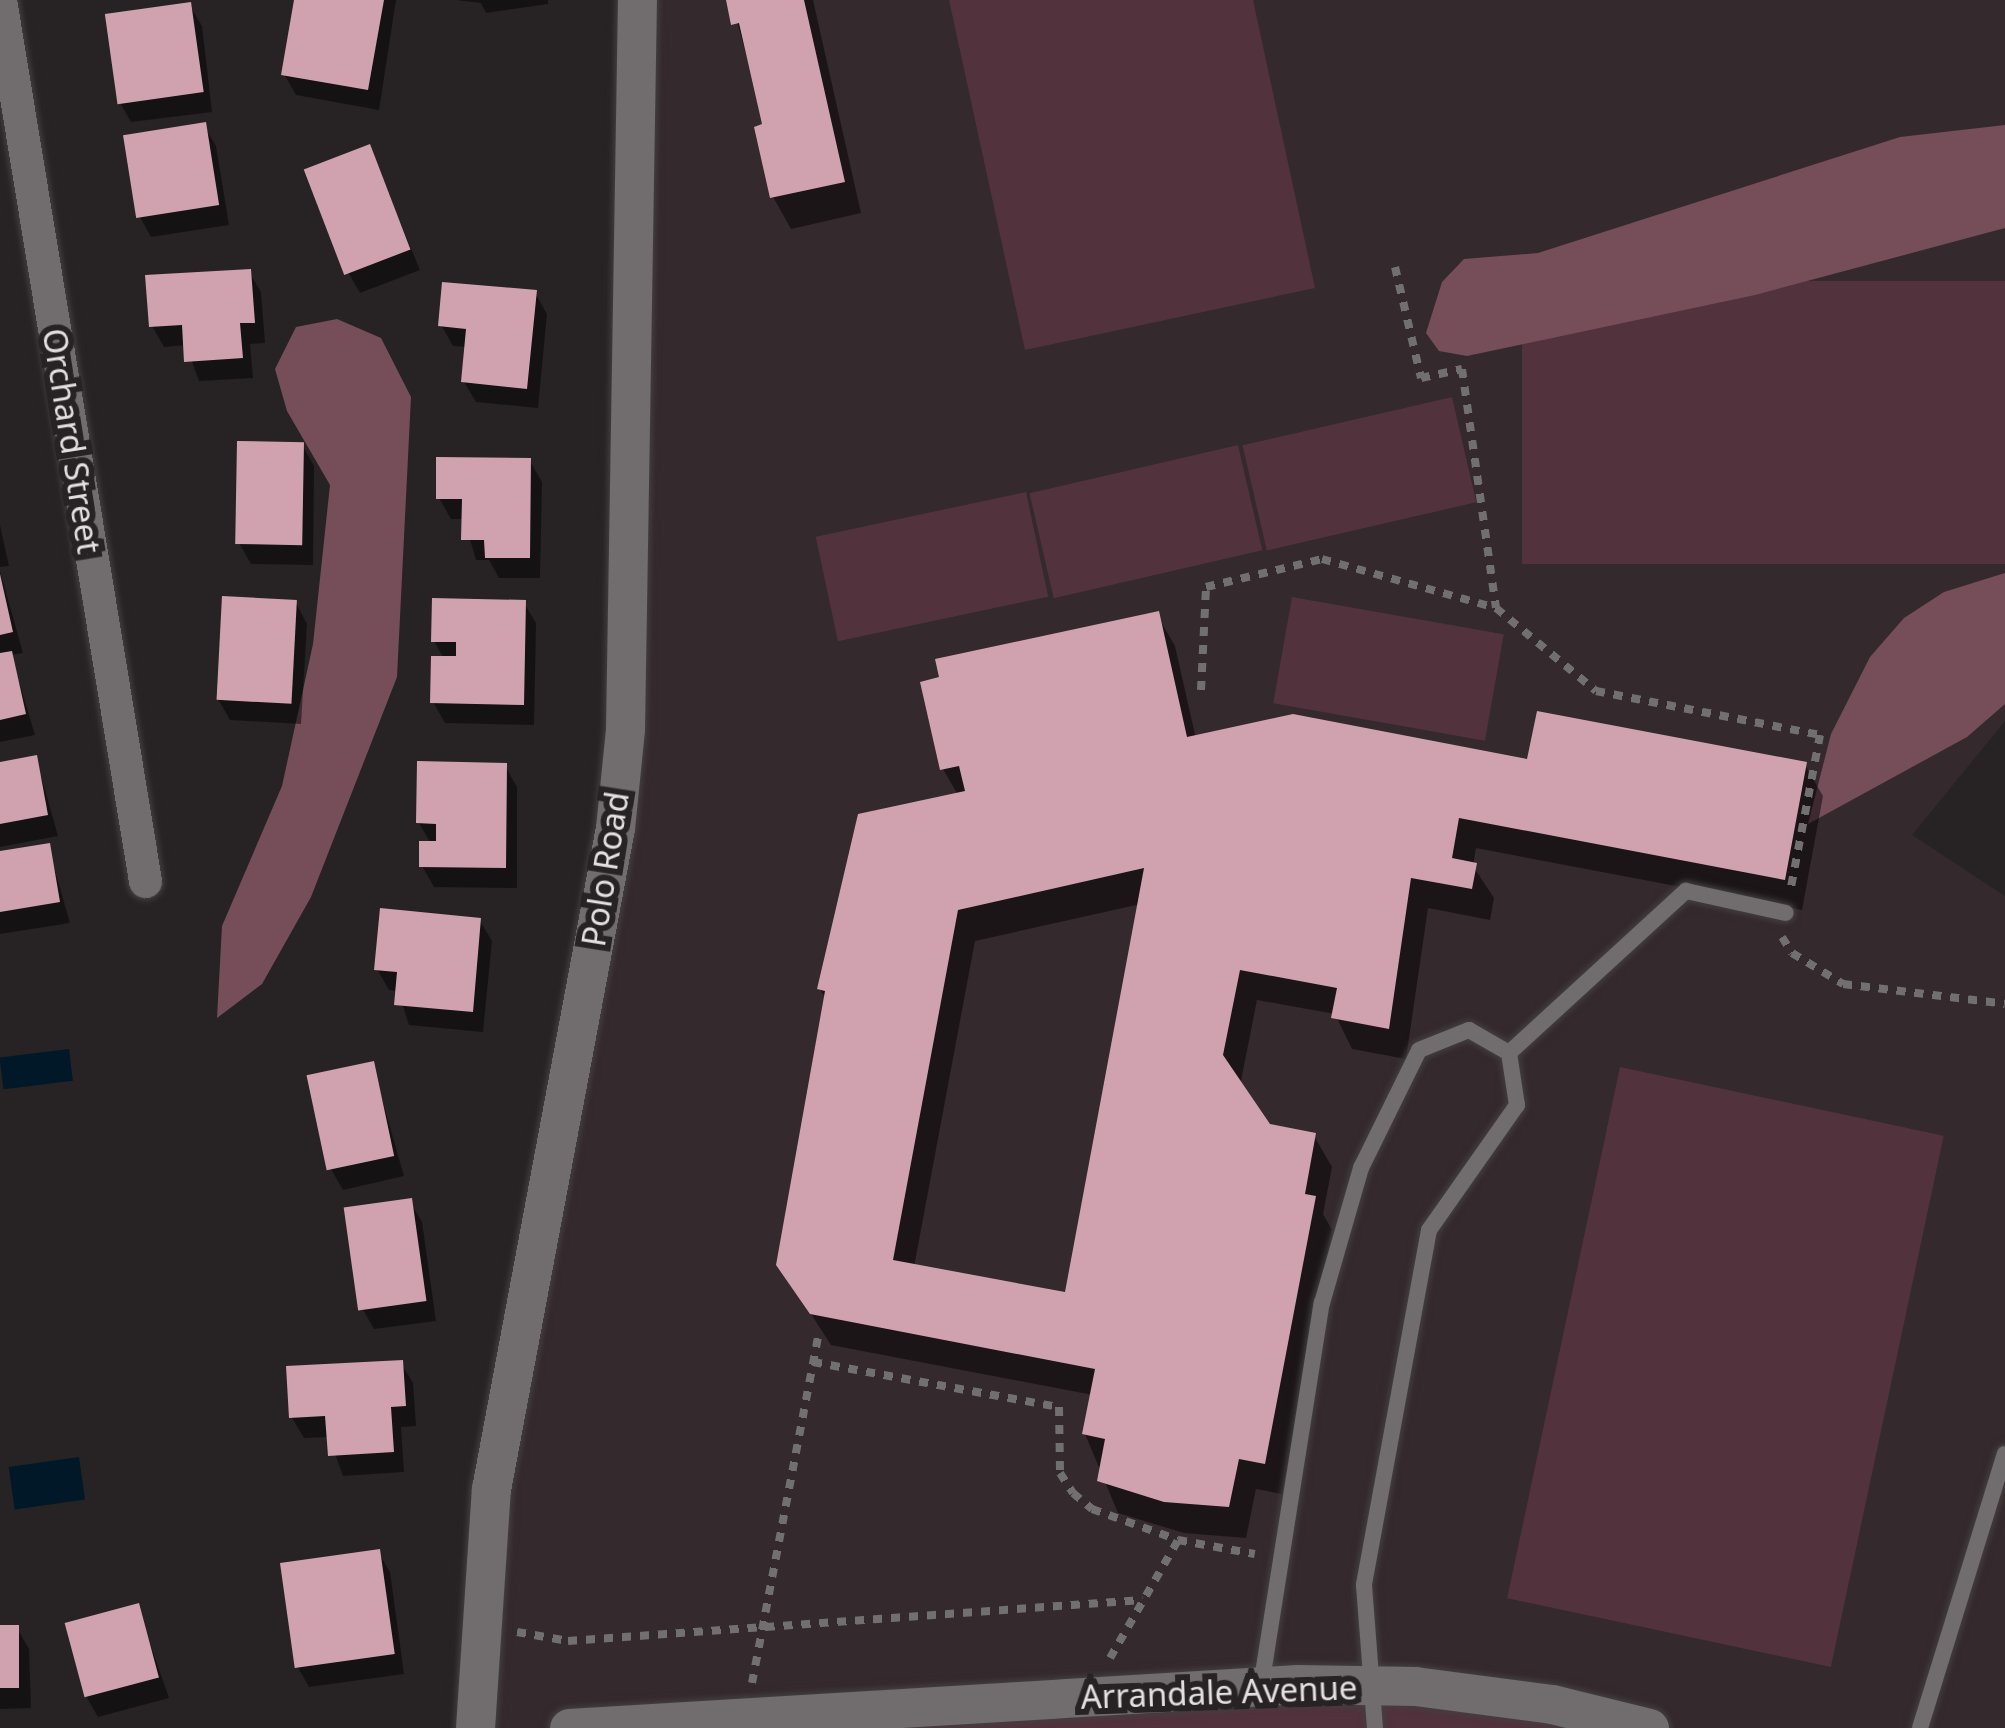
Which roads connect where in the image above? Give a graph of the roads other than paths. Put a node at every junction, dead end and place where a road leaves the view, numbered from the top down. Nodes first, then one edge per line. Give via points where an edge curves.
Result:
1 (0, 0) edge
2 (637, 0) edge
3 (145, 881) dead end
4 (1786, 913) road end
5 (1509, 1054) junction
6 (2005, 1454) edge
7 (1376, 1685) junction
8 (1261, 1686) junction
9 (475, 1728) edge
10 (569, 1728) edge
11 (1375, 1728) edge
12 (1649, 1728) edge
13 (1920, 1728) edge

1 - 3 street, Orchard Street
2 - 9 street, Polo Road via 626,729 491,1490
4 - 5 lane via 1686,891
5 - 7 lane via 1517,1106 1429,1230 1364,1585
5 - 8 lane via 1469,1030 1419,1050 1360,1168 1322,1303
6 - 13 lane
7 - 8 street, Arrandale Avenue
7 - 11 lane
7 - 12 street, Arrandale Avenue via 1552,1704
8 - 10 street, Arrandale Avenue

